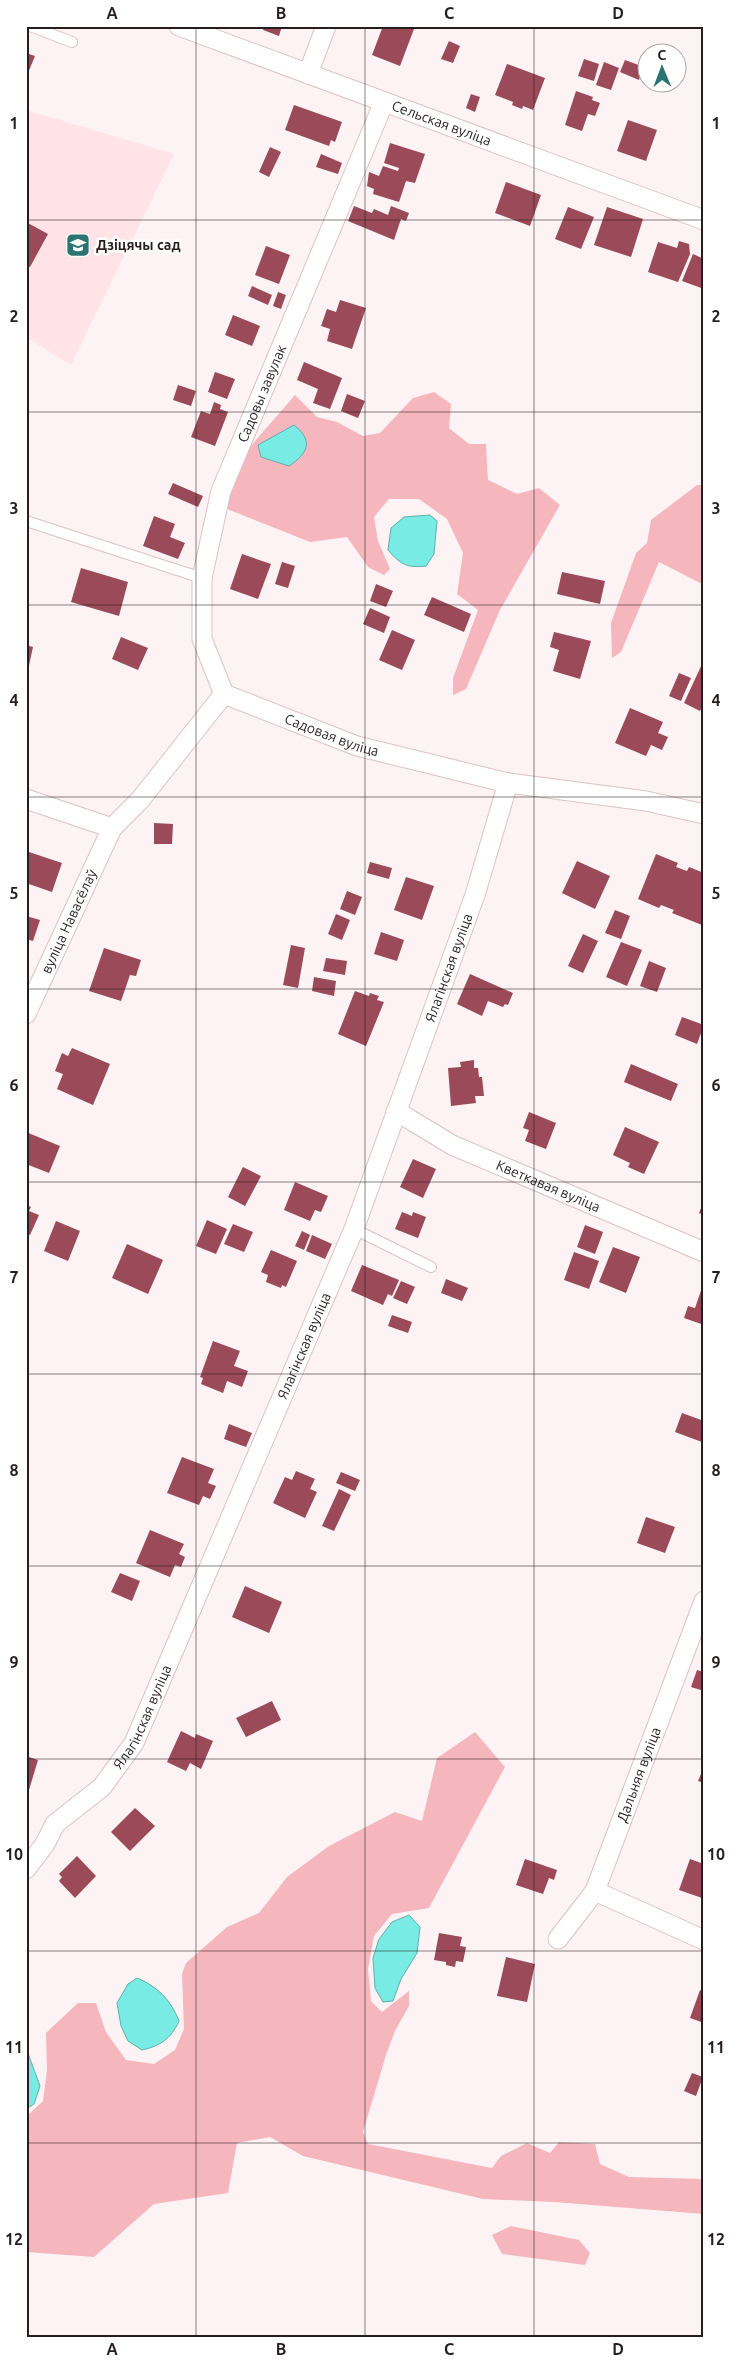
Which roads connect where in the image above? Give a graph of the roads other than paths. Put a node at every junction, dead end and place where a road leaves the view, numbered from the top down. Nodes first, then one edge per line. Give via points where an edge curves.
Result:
1 (30, 26) edge
2 (179, 26) edge
3 (326, 26) edge
4 (72, 42) dead end
5 (308, 74) junction
6 (384, 102) junction
7 (704, 220) edge
8 (26, 522) edge
9 (202, 578) junction
10 (224, 694) junction
11 (508, 783) junction
12 (26, 799) edge
13 (704, 814) edge
14 (112, 828) junction
15 (26, 1014) edge
16 (396, 1111) junction
17 (354, 1229) junction
18 (704, 1252) edge
19 (431, 1267) dead end
20 (704, 1601) edge
21 (26, 1869) edge
22 (595, 1891) junction
23 (558, 1939) dead end
24 (704, 1940) edge

1 - 4 lane
2 - 5 street, Сельская вуліца
3 - 5 street
5 - 6 street, Сельская вуліца
6 - 7 street, Сельская вуліца
6 - 9 street, Садовы завулак via 221,491
8 - 9 lane
9 - 10 street, Садовы завулак via 202,639
10 - 11 street, Садовая вуліца via 357,746
10 - 14 street via 140,800
11 - 13 street, Садовая вуліца via 646,802
11 - 16 street, Ялагінская вуліца via 475,895
12 - 14 street
14 - 15 street, вуліца Навасёлаў
16 - 17 street, Ялагінская вуліца
16 - 18 street, Кветкавая вуліца via 452,1145
17 - 19 lane
17 - 21 street, Ялагінская вуліца via 134,1743 102,1787 55,1824
20 - 22 street, Дальняя вуліца
22 - 23 street, Дальняя вуліца
22 - 24 street

